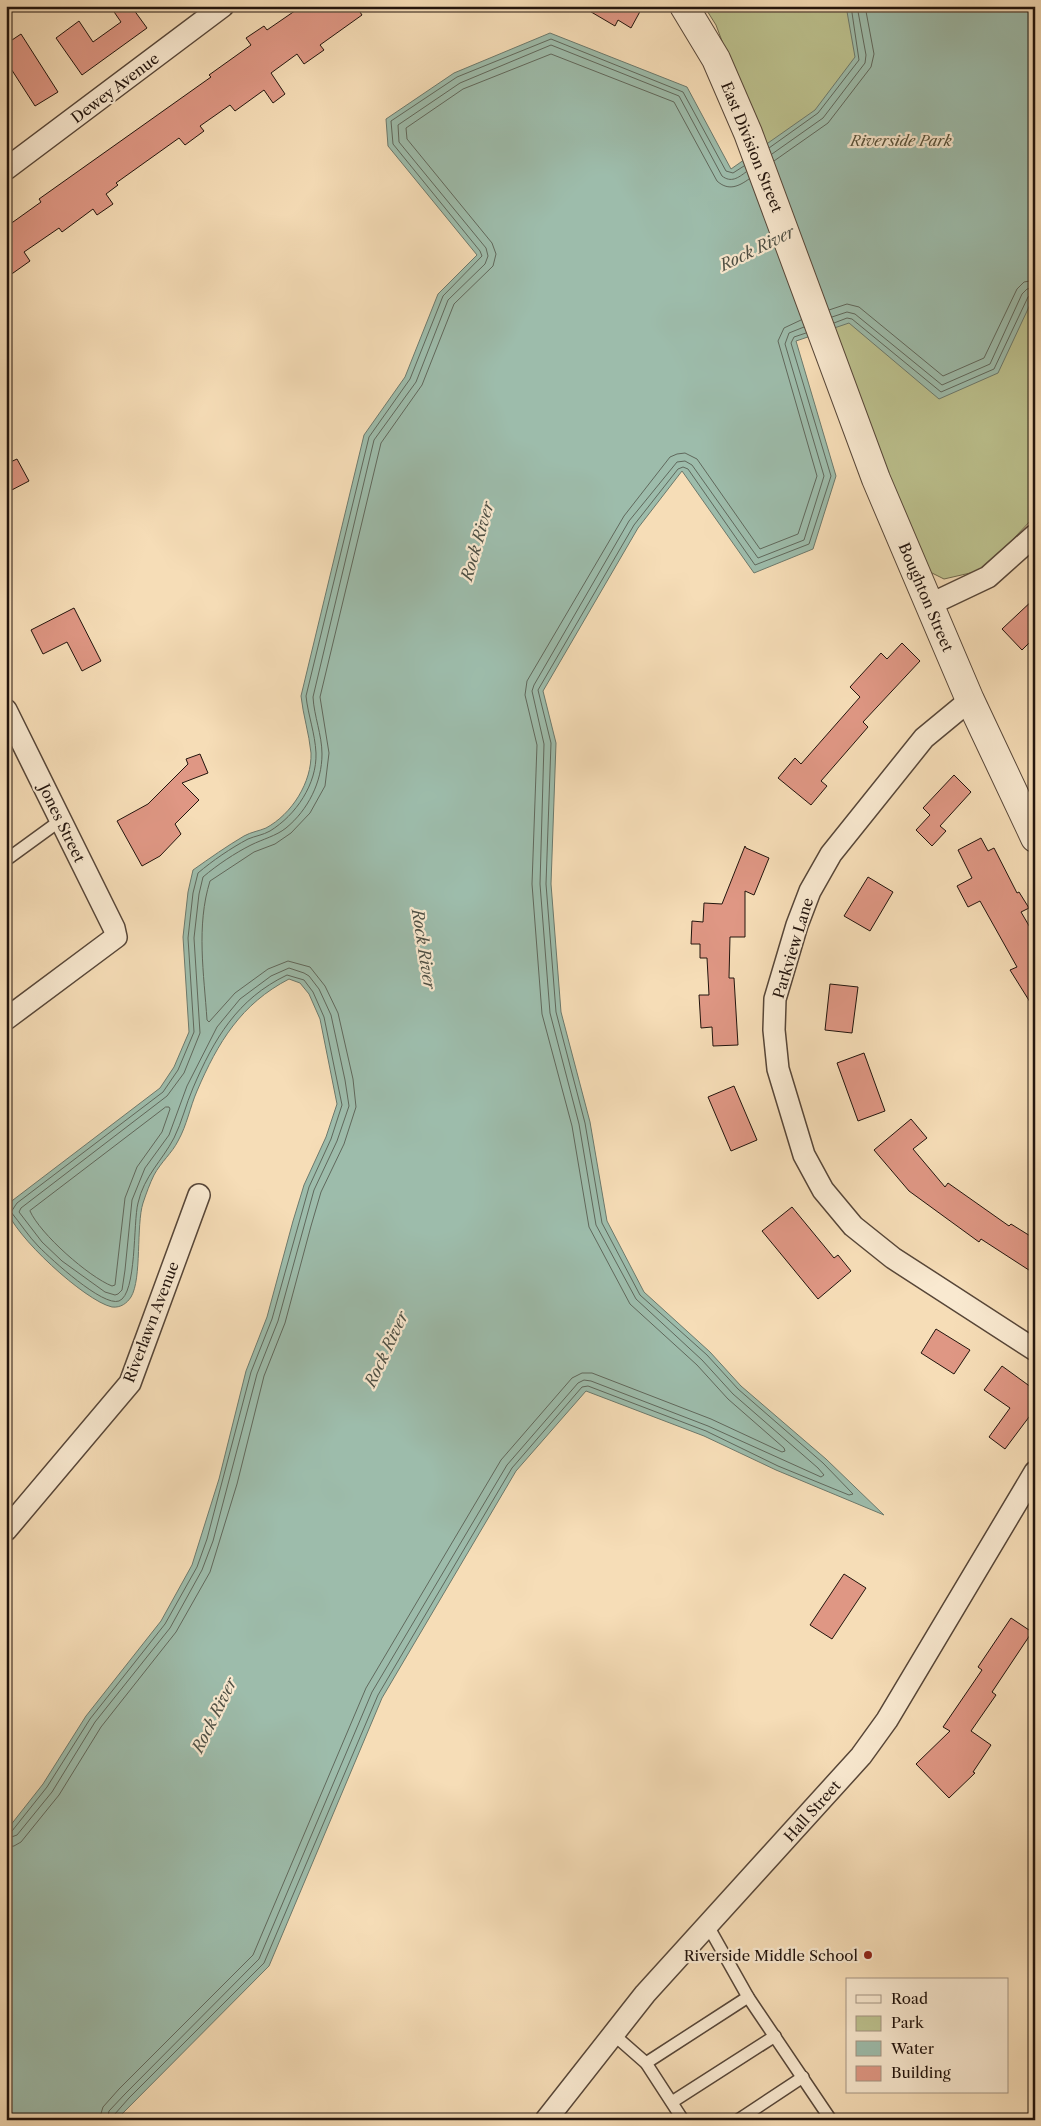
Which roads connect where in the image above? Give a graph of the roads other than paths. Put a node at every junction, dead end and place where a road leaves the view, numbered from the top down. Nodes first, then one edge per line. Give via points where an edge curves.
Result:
1 (223, 6) edge
2 (684, 6) edge
3 (6, 169) edge
4 (830, 350) joint
5 (1032, 543) edge
6 (928, 605) junction
7 (970, 700) junction
8 (6, 710) edge
9 (61, 820) junction
10 (1035, 838) edge
11 (6, 860) edge
12 (6, 1019) edge
13 (199, 1195) dead end
14 (1035, 1350) edge
15 (1035, 1472) edge
16 (6, 1530) edge
17 (708, 1926) junction
18 (748, 1997) junction
19 (614, 2034) junction
20 (775, 2036) junction
21 (646, 2063) junction
22 (803, 2077) junction
23 (672, 2102) junction
24 (546, 2120) edge
25 (682, 2120) edge
26 (738, 2120) edge
27 (831, 2120) edge

1 - 3 street, Dewey Avenue
2 - 4 street, East Division Street via 716,59 748,133
4 - 6 street, Boughton Street via 876,479
5 - 6 street via 988,577
6 - 7 street, Boughton Street
7 - 10 street, Boughton Street
7 - 14 street, Parkview Lane via 924,738 830,854 797,925 775,999 774,1030 778,1069 788,1106 804,1154 823,1190 853,1226 893,1258
8 - 9 street, Jones Street
9 - 11 lane
9 - 12 street, Jones Street via 116,937
13 - 16 street, Riverlawn Avenue via 130,1383
15 - 17 street, Hall Street via 888,1720 862,1756
17 - 18 lane
17 - 19 street, Hall Street via 645,1994
18 - 20 lane
18 - 21 lane
19 - 21 lane
19 - 24 street, Hall Street
20 - 22 lane
20 - 23 lane
21 - 23 lane
22 - 26 lane
22 - 27 lane
23 - 25 lane

